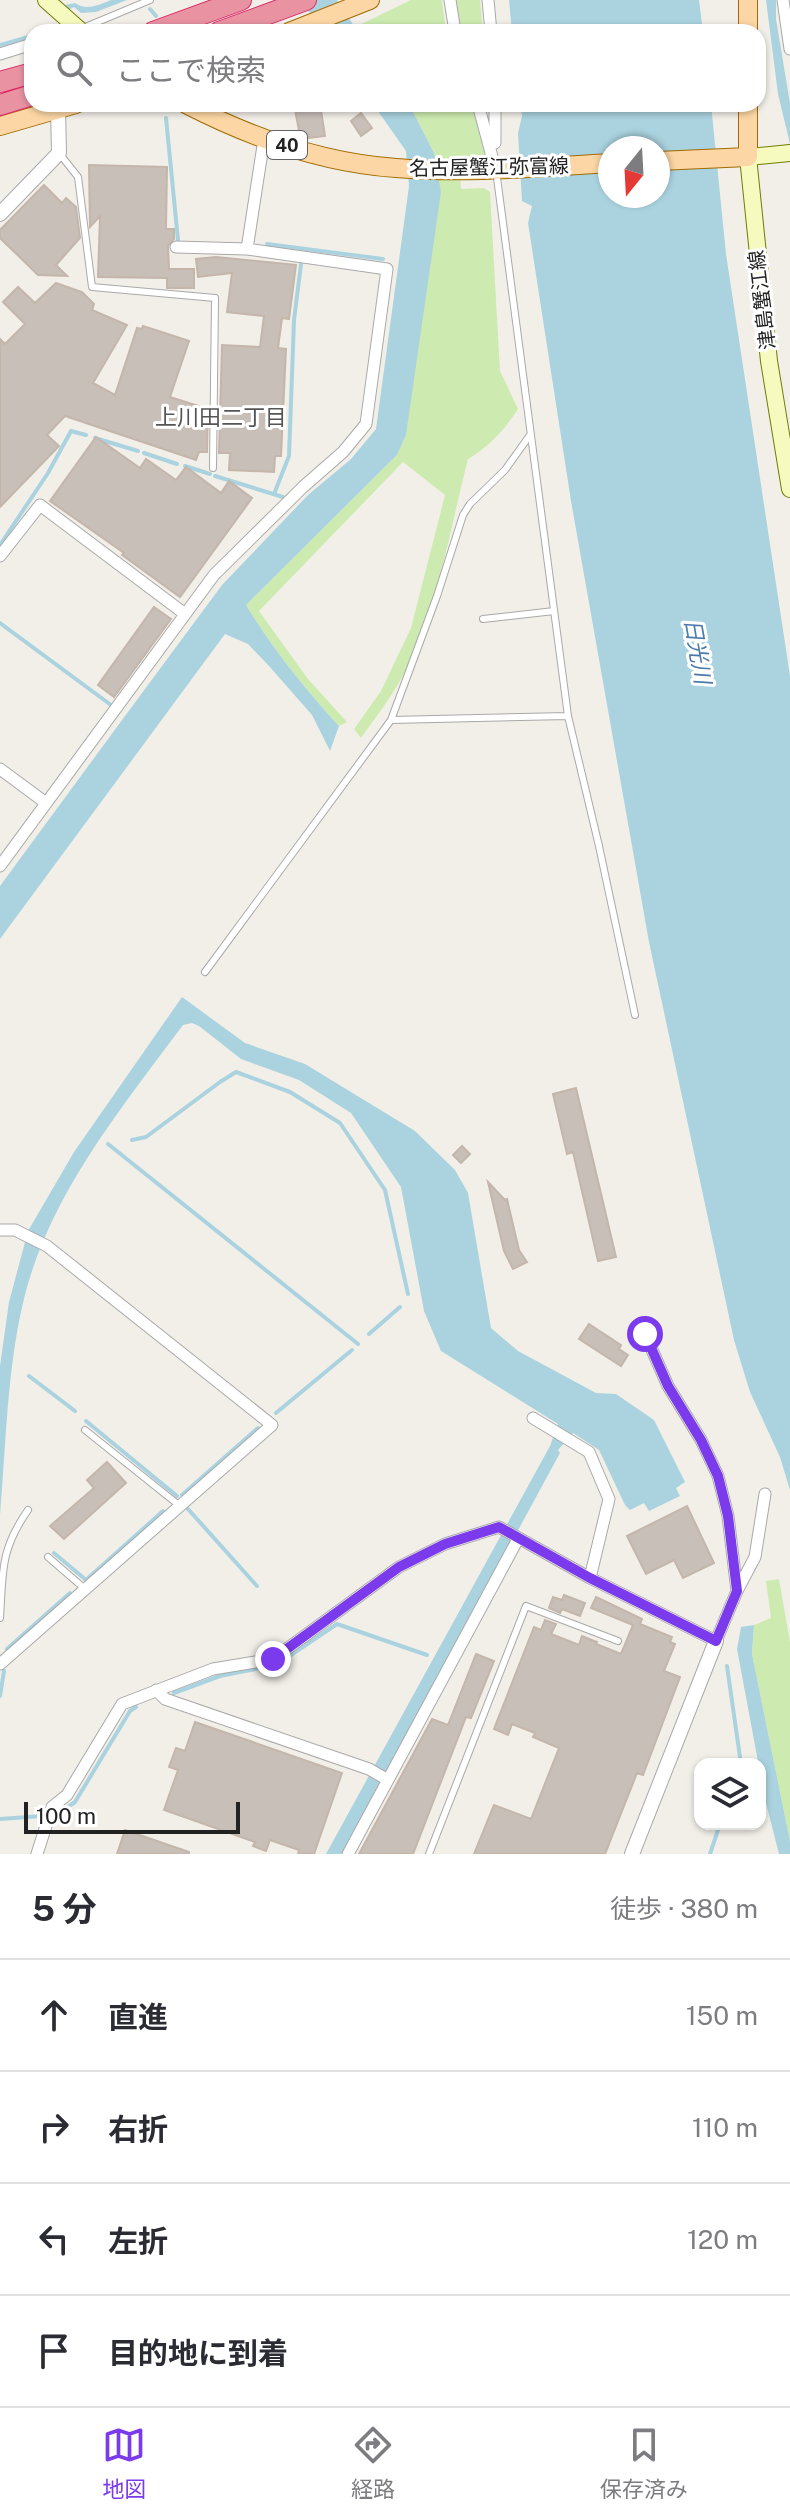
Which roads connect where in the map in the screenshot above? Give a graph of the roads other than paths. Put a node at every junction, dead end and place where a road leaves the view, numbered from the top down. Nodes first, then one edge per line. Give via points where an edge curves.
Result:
1 (46, 0) edge
2 (150, 0) edge
3 (241, 0) edge
4 (306, 0) edge
5 (370, 0) edge
6 (450, 0) edge
7 (488, 0) edge
8 (748, 0) edge
9 (783, 0) edge
10 (71, 24) edge
11 (94, 24) edge
12 (175, 24) edge
13 (241, 24) edge
14 (310, 24) edge
15 (454, 24) edge
16 (490, 24) edge
17 (748, 24) edge
18 (24, 46) edge
19 (790, 49) edge
20 (0, 54) edge
21 (24, 75) edge
22 (0, 82) edge
23 (24, 98) edge
24 (0, 105) edge
25 (49, 112) edge
26 (66, 112) edge
27 (202, 112) edge
28 (480, 112) edge
29 (495, 112) edge
30 (746, 112) edge
31 (0, 126) edge
32 (264, 139) junction
33 (59, 153) junction
34 (782, 154) edge
35 (738, 157) junction
36 (670, 160) edge
37 (598, 164) edge
38 (495, 169) junction
39 (0, 214) edge
40 (176, 247) dead end
41 (247, 249) junction
42 (530, 435) junction
43 (213, 468) dead end
44 (790, 489) edge
45 (0, 556) edge
46 (554, 611) junction
47 (185, 614) junction
48 (483, 619) dead end
49 (568, 716) junction
50 (391, 720) junction
51 (0, 769) edge
52 (46, 803) junction
53 (0, 866) edge
54 (205, 972) dead end
55 (635, 1015) dead end
56 (0, 1230) edge
57 (645, 1334) dead end
58 (533, 1418) dead end
59 (85, 1430) dead end
60 (765, 1494) dead end
61 (180, 1506) junction
62 (28, 1510) dead end
63 (516, 1538) junction
64 (48, 1557) dead end
65 (590, 1578) junction
66 (85, 1589) junction
67 (737, 1591) junction
68 (0, 1618) edge
69 (618, 1641) dead end
70 (716, 1641) junction
71 (0, 1664) edge
72 (156, 1690) junction
73 (386, 1779) junction
74 (37, 1854) edge
75 (348, 1854) edge
76 (429, 1854) edge
77 (632, 1854) edge

1 - 10 main road
2 - 11 lane
3 - 12 highway
4 - 13 highway
5 - 14 main road
6 - 15 street
7 - 16 street
8 - 17 main road
9 - 19 street
18 - 20 street
21 - 22 highway
23 - 24 highway
25 - 31 main road
26 - 33 street
27 - 32 main road, 名古屋蟹江弥富線 / 40
28 - 38 street
29 - 38 street
30 - 35 main road
32 - 38 main road, 名古屋蟹江弥富線 / 40 via 394,168
32 - 41 street
33 - 39 street
33 - 43 lane via 78,177 92,287 215,298
34 - 35 main road
35 - 36 main road
35 - 44 main road, 津島蟹江線
37 - 38 main road, 名古屋蟹江弥富線 / 40
38 - 42 lane
40 - 41 street
41 - 47 street via 387,269 369,411 366,424 343,452 214,575
42 - 46 lane
42 - 50 lane via 463,515
45 - 47 street via 40,505
46 - 48 lane
46 - 49 lane
47 - 52 street
49 - 50 lane
49 - 55 lane
50 - 54 lane
51 - 52 street
52 - 53 street
56 - 61 street via 15,1230 47,1246 272,1425
57 - 67 street via 718,1476
58 - 65 street via 589,1452 609,1499
59 - 61 lane
60 - 67 street via 755,1557
61 - 66 street
62 - 68 lane via 4,1556
63 - 65 street
63 - 72 street via 499,1527 445,1544 399,1567 273,1659 213,1669
63 - 73 street
64 - 66 lane
65 - 70 street
66 - 71 street
67 - 70 street
69 - 76 lane via 526,1606
70 - 77 street
72 - 73 street via 165,1699
72 - 74 street via 122,1704 67,1795 52,1807
73 - 75 street

